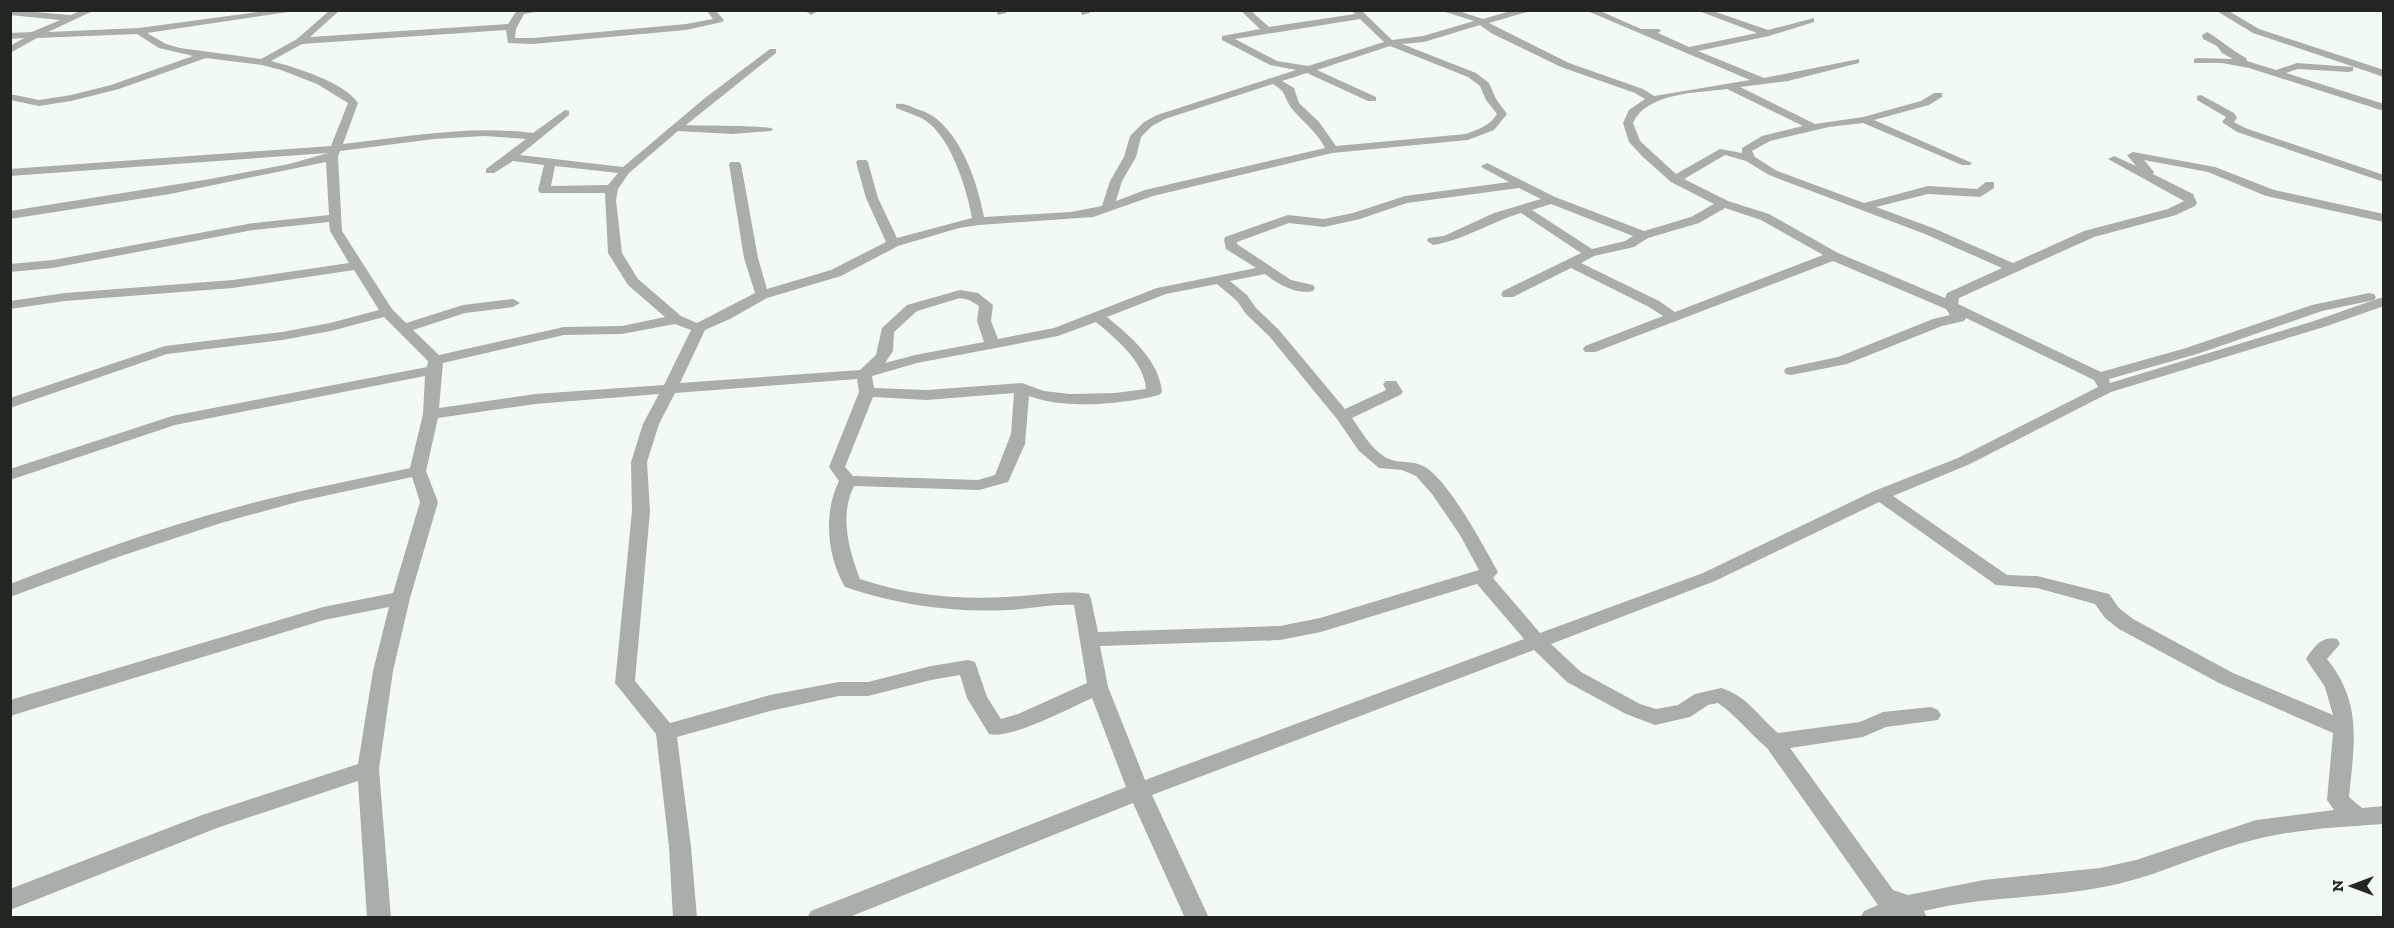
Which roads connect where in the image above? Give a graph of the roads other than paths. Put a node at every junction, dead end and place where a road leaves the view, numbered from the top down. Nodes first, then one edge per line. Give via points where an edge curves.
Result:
1 (91, 10) edge
2 (298, 10) edge
3 (336, 10) edge
4 (541, 10) edge
5 (710, 10) edge
6 (1244, 10) edge
7 (1443, 10) edge
8 (1530, 10) edge
9 (1589, 10) edge
10 (1700, 10) edge
11 (2219, 10) edge
12 (522, 11) edge
13 (10, 12) edge
14 (1359, 13) edge
15 (73, 18) junction
16 (1811, 20) dead end
17 (1481, 22) junction
18 (511, 27) junction
19 (139, 31) junction
20 (1268, 31) junction
21 (1660, 31) dead end
22 (1646, 32) junction
23 (1768, 33) junction
24 (2207, 35) dead end
25 (10, 36) edge
26 (35, 36) junction
27 (300, 41) junction
28 (1390, 43) junction
29 (10, 50) edge
30 (1688, 50) junction
31 (773, 51) dead end
32 (204, 56) junction
33 (1855, 61) dead end
34 (2198, 61) dead end
35 (262, 62) junction
36 (2247, 62) junction
37 (1306, 69) junction
38 (2279, 72) junction
39 (2380, 73) edge
40 (1275, 81) junction
41 (1764, 82) junction
42 (1260, 86) junction
43 (1731, 87) junction
44 (1938, 95) dead end
45 (10, 97) edge
46 (1290, 97) junction
47 (2201, 98) dead end
48 (1372, 99) dead end
49 (1652, 99) junction
50 (900, 106) dead end
51 (2384, 108) edge
52 (1894, 110) junction
53 (565, 113) dead end
54 (1918, 119) dead end
55 (1864, 120) junction
56 (676, 128) junction
57 (1815, 128) junction
58 (767, 129) dead end
59 (732, 131) junction
60 (751, 136) dead end
61 (536, 137) junction
62 (1332, 150) junction
63 (333, 153) junction
64 (511, 157) junction
65 (1750, 159) junction
66 (862, 162) dead end
67 (1966, 163) dead end
68 (550, 164) junction
69 (735, 164) dead end
70 (1487, 166) dead end
71 (490, 171) dead end
72 (625, 171) junction
73 (10, 173) edge
74 (1675, 179) junction
75 (2384, 179) edge
76 (1116, 181) junction
77 (1521, 184) junction
78 (1990, 185) dead end
79 (612, 189) junction
80 (1149, 194) junction
81 (1551, 200) junction
82 (1724, 204) junction
83 (1866, 206) junction
84 (1108, 207) junction
85 (1523, 209) junction
86 (10, 215) edge
87 (334, 218) junction
88 (2384, 218) edge
89 (979, 221) junction
90 (1643, 235) junction
91 (1433, 241) dead end
92 (893, 243) junction
93 (1590, 253) junction
94 (1833, 256) junction
95 (1571, 263) junction
96 (358, 265) junction
97 (10, 268) edge
98 (2012, 268) junction
99 (1267, 270) junction
100 (1221, 281) junction
101 (1308, 288) dead end
102 (1508, 294) dead end
103 (762, 295) junction
104 (2382, 302) edge
105 (513, 303) dead end
106 (10, 305) edge
107 (1951, 306) junction
108 (387, 312) junction
109 (1097, 316) junction
110 (1675, 318) junction
111 (676, 319) junction
112 (699, 327) junction
113 (404, 328) junction
114 (993, 346) junction
115 (1590, 349) dead end
116 (434, 365) junction
117 (1791, 371) dead end
118 (864, 374) junction
119 (2103, 383) junction
120 (1390, 384) dead end
121 (669, 388) junction
122 (1022, 388) junction
123 (867, 392) junction
124 (10, 403) edge
125 (431, 414) junction
126 (1342, 416) junction
127 (418, 471) junction
128 (10, 475) edge
129 (848, 481) junction
130 (1880, 495) junction
131 (1481, 576) junction
132 (10, 591) edge
133 (401, 598) junction
134 (1090, 639) junction
135 (1538, 643) junction
136 (2330, 644) dead end
137 (1098, 687) junction
138 (10, 708) edge
139 (1931, 715) dead end
140 (2343, 728) junction
141 (666, 732) junction
142 (1774, 742) junction
143 (368, 770) junction
144 (1139, 791) junction
145 (2384, 815) edge
146 (2357, 817) junction
147 (10, 900) edge
148 (1910, 911) edge
149 (379, 918) edge
150 (685, 918) edge
151 (819, 918) edge
152 (1197, 918) edge
153 (1872, 918) edge

1 - 15 street
2 - 19 street
3 - 27 street
4 - 12 street
5 - 18 street via 719,20 686,27 533,41 511,41
6 - 20 street
7 - 17 street
8 - 17 street
9 - 22 street
10 - 23 street
11 - 39 street via 2256,30
12 - 18 street
13 - 15 street
14 - 20 street
14 - 28 street
15 - 26 street
16 - 23 street
17 - 28 street via 1424,39
17 - 49 street via 1565,65
18 - 27 street
19 - 26 street
19 - 32 street via 147,41
20 - 37 street via 1225,38 1274,63
21 - 22 street
22 - 30 street
23 - 30 street
24 - 36 street via 2225,51
25 - 26 street
26 - 29 street
27 - 35 street
28 - 37 street
28 - 62 street via 1472,75 1485,85 1502,114 1498,121 1468,137
30 - 41 street
31 - 56 street
32 - 35 street
32 - 45 street via 72,98 39,103
33 - 41 street
34 - 36 street
35 - 63 street via 321,83 351,100
36 - 38 street
37 - 40 street
37 - 48 street
38 - 39 street via 2307,66
38 - 51 street
40 - 42 street
40 - 46 street via 1290,90
41 - 43 street
42 - 46 street
42 - 76 street via 1148,124 1136,136 1130,157
43 - 49 street
43 - 57 street
44 - 52 street via 1925,103
46 - 62 street via 1297,110 1318,127
47 - 75 street via 2230,115 2232,118 2227,122 2241,130
49 - 74 street via 1633,112 1628,123 1635,142
50 - 89 street via 937,125 958,157
52 - 54 street
52 - 55 street
53 - 61 street
55 - 57 street
55 - 67 street
56 - 59 street
56 - 72 street
57 - 65 street via 1766,138 1746,150
58 - 59 street
59 - 60 street
61 - 63 street via 461,132
61 - 64 street
62 - 80 street
63 - 73 street
63 - 86 street via 256,175 158,194
63 - 87 street
64 - 68 street
64 - 71 street
65 - 74 street via 1724,151
65 - 83 street via 1773,173
66 - 92 street via 872,198
68 - 72 street
68 - 79 street via 544,190
69 - 103 street via 751,258
70 - 77 street
72 - 79 street
74 - 82 street
76 - 80 street
76 - 84 street
77 - 81 street
77 - 99 street via 1405,200 1323,223 1288,219 1230,240 1231,246
78 - 83 street via 1980,193 1928,190
79 - 111 street via 615,253 633,282
80 - 84 street
81 - 85 street
81 - 90 street
82 - 90 street via 1695,220
82 - 94 street via 1765,217
83 - 98 street
84 - 89 street via 1071,216
85 - 91 street
85 - 93 street
87 - 96 street via 336,231
87 - 97 street via 268,224 68,263
88 - 98 street via 2270,193 2211,169 2133,155 2148,172 2114,159 2189,197 2192,203 2089,234
89 - 92 street
90 - 93 street via 1629,244
92 - 103 street via 836,273
93 - 95 street
94 - 107 street
94 - 110 street
95 - 102 street
95 - 110 street via 1654,303
96 - 106 street via 302,275 158,291 68,295
96 - 108 street
98 - 107 street via 1952,296
99 - 100 street
99 - 101 street via 1286,283
100 - 109 street via 1162,291
100 - 126 street via 1242,298
103 - 112 street
104 - 119 street via 2319,324
105 - 113 street via 463,309
107 - 117 street via 1959,318 1938,321 1842,361
107 - 119 street
108 - 113 street
108 - 124 street via 282,336 165,350
109 - 114 street via 1058,332
109 - 122 street via 1140,358 1155,384 1154,392 1060,397 1041,396
110 - 115 street
111 - 112 street
111 - 116 street via 622,330 564,331
112 - 121 street
113 - 116 street
114 - 118 street via 915,359
114 - 118 street via 984,321 986,305 973,296 945,297 912,308 887,331 889,344 883,359
116 - 125 street
116 - 128 street via 172,421
118 - 121 street
118 - 123 street
119 - 130 street via 1964,461
120 - 126 street via 1395,392
121 - 125 street via 535,399
121 - 141 street via 651,424 639,462 641,511 625,683
122 - 123 street via 924,395
122 - 129 street via 1021,431 1002,478 979,485
123 - 129 street via 837,466
125 - 127 street
126 - 131 street via 1365,448 1385,464 1406,465 1422,472 1438,490 1489,572
127 - 132 street via 284,500 176,530
127 - 133 street via 429,502
129 - 134 street via 841,492 836,530 852,583 878,593 956,602 1000,604 1063,597 1082,599
130 - 135 street via 1709,576
130 - 140 street via 2003,581 2037,582 2103,599 2126,624 2226,678
131 - 134 street via 1321,625 1280,633
131 - 135 street
133 - 138 street via 323,614
133 - 143 street via 383,671
134 - 137 street
135 - 142 street via 1574,677 1633,710 1655,717 1674,714 1702,699 1721,695 1745,711 1753,724
135 - 144 street
136 - 140 street via 2316,659 2331,678 2340,700
137 - 141 street via 1024,720 996,728 977,698 968,667 868,689 839,689 770,703
137 - 144 street
139 - 142 street via 1883,720 1863,729
140 - 146 street via 2338,800
141 - 150 street
142 - 148 street via 1884,898
143 - 147 street via 210,820
143 - 149 street
144 - 151 street
144 - 152 street
145 - 146 street
146 - 148 street via 2292,823 2240,834 2176,858 2102,877 1974,891
148 - 153 street

